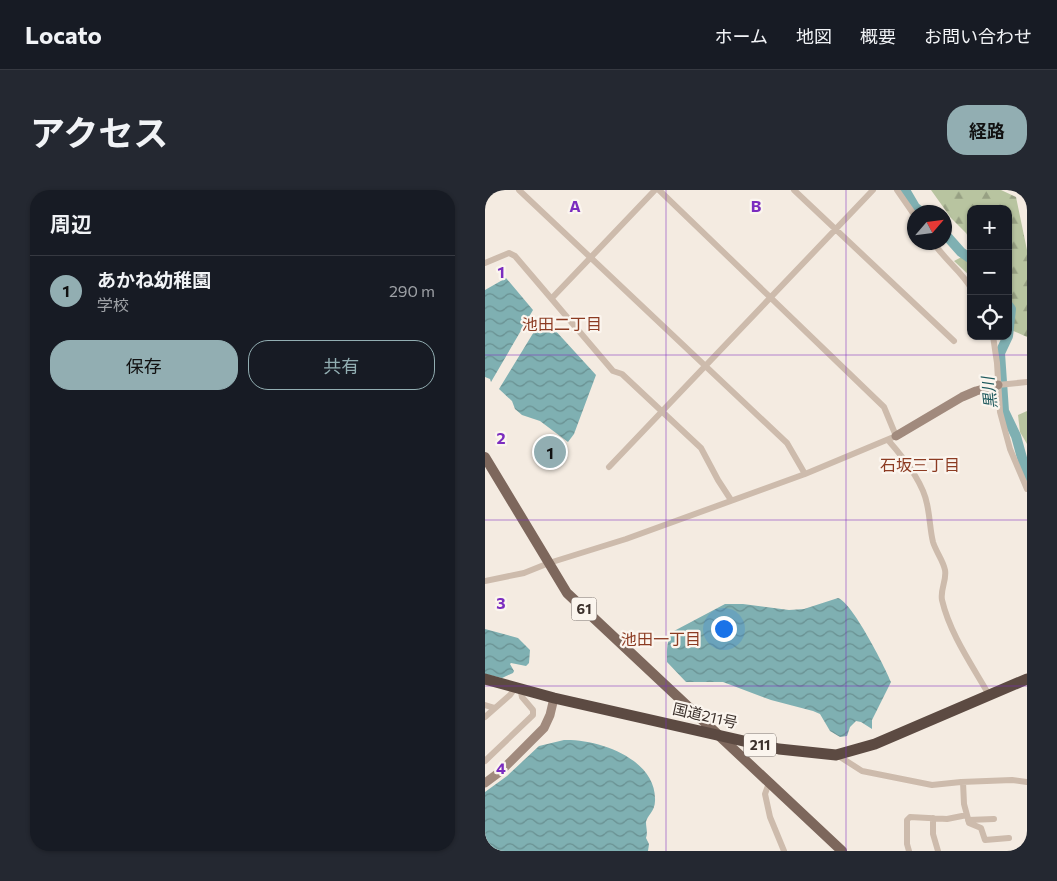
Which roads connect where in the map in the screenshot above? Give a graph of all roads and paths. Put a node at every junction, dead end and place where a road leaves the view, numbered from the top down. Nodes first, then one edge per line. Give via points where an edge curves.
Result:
1 (519, 190) edge
2 (655, 190) edge
3 (659, 190) edge
4 (794, 190) edge
5 (873, 190) edge
6 (897, 190) edge
7 (907, 205) edge
8 (836, 229) junction
9 (938, 250) edge
10 (591, 257) junction
11 (485, 263) edge
12 (967, 283) edge
13 (551, 298) junction
14 (770, 298) junction
15 (994, 340) edge
16 (954, 341) dead end
17 (706, 367) junction
18 (1024, 382) edge
19 (999, 385) junction
20 (663, 412) junction
21 (892, 438) junction
22 (485, 457) edge
23 (609, 467) dead end
24 (805, 474) junction
25 (1027, 489) edge
26 (731, 500) junction
27 (549, 563) junction
28 (485, 581) edge
29 (485, 678) edge
30 (1027, 679) edge
31 (518, 687) junction
32 (989, 695) junction
33 (554, 698) junction
34 (485, 705) edge
35 (495, 708) junction
36 (485, 717) edge
37 (717, 734) junction
38 (836, 755) junction
39 (485, 761) edge
40 (485, 782) edge
41 (963, 782) junction
42 (1027, 782) edge
43 (769, 783) junction
44 (968, 817) junction
45 (933, 818) junction
46 (994, 819) dead end
47 (1009, 838) dead end
48 (784, 851) edge
49 (842, 851) edge
50 (909, 851) edge
51 (938, 851) edge

1 - 10 street
2 - 10 street
3 - 14 street
4 - 8 street
5 - 8 street
6 - 7 street
8 - 14 street
8 - 16 street
9 - 12 street
10 - 13 street
10 - 17 street
11 - 13 street via 509,253 515,256
13 - 20 street via 613,371 622,374
14 - 17 street
14 - 21 street via 884,407
15 - 19 street
17 - 20 street
17 - 24 street via 787,443
18 - 19 street
19 - 21 street via 962,397
19 - 25 street via 1000,412 1017,469
20 - 23 street
20 - 26 street via 701,448
21 - 24 street
21 - 32 street via 914,473 927,502 934,546 945,567 942,598 951,625
22 - 27 main road, 61
24 - 26 street
26 - 27 street via 626,539
27 - 28 street via 525,573
27 - 37 main road, 61 via 567,593
29 - 31 highway, 国道211号 / 211
30 - 32 highway, 国道211号 / 211
31 - 33 highway, 国道211号 / 211
31 - 35 street
31 - 39 street via 533,715
32 - 38 highway, 国道211号 / 211 via 875,744
33 - 37 highway, 国道211号 / 211
33 - 40 street via 544,728 501,771
34 - 35 street
35 - 36 street
37 - 38 highway, 国道211号 / 211 via 779,749
37 - 43 main road, 61
38 - 41 street via 862,770 886,776 933,785
41 - 42 street
41 - 44 street
43 - 48 street via 765,794 770,817
43 - 49 main road, 61
44 - 45 street
44 - 46 street
44 - 47 street via 969,823 981,828 985,840
45 - 50 street via 910,817 907,820
45 - 51 street

